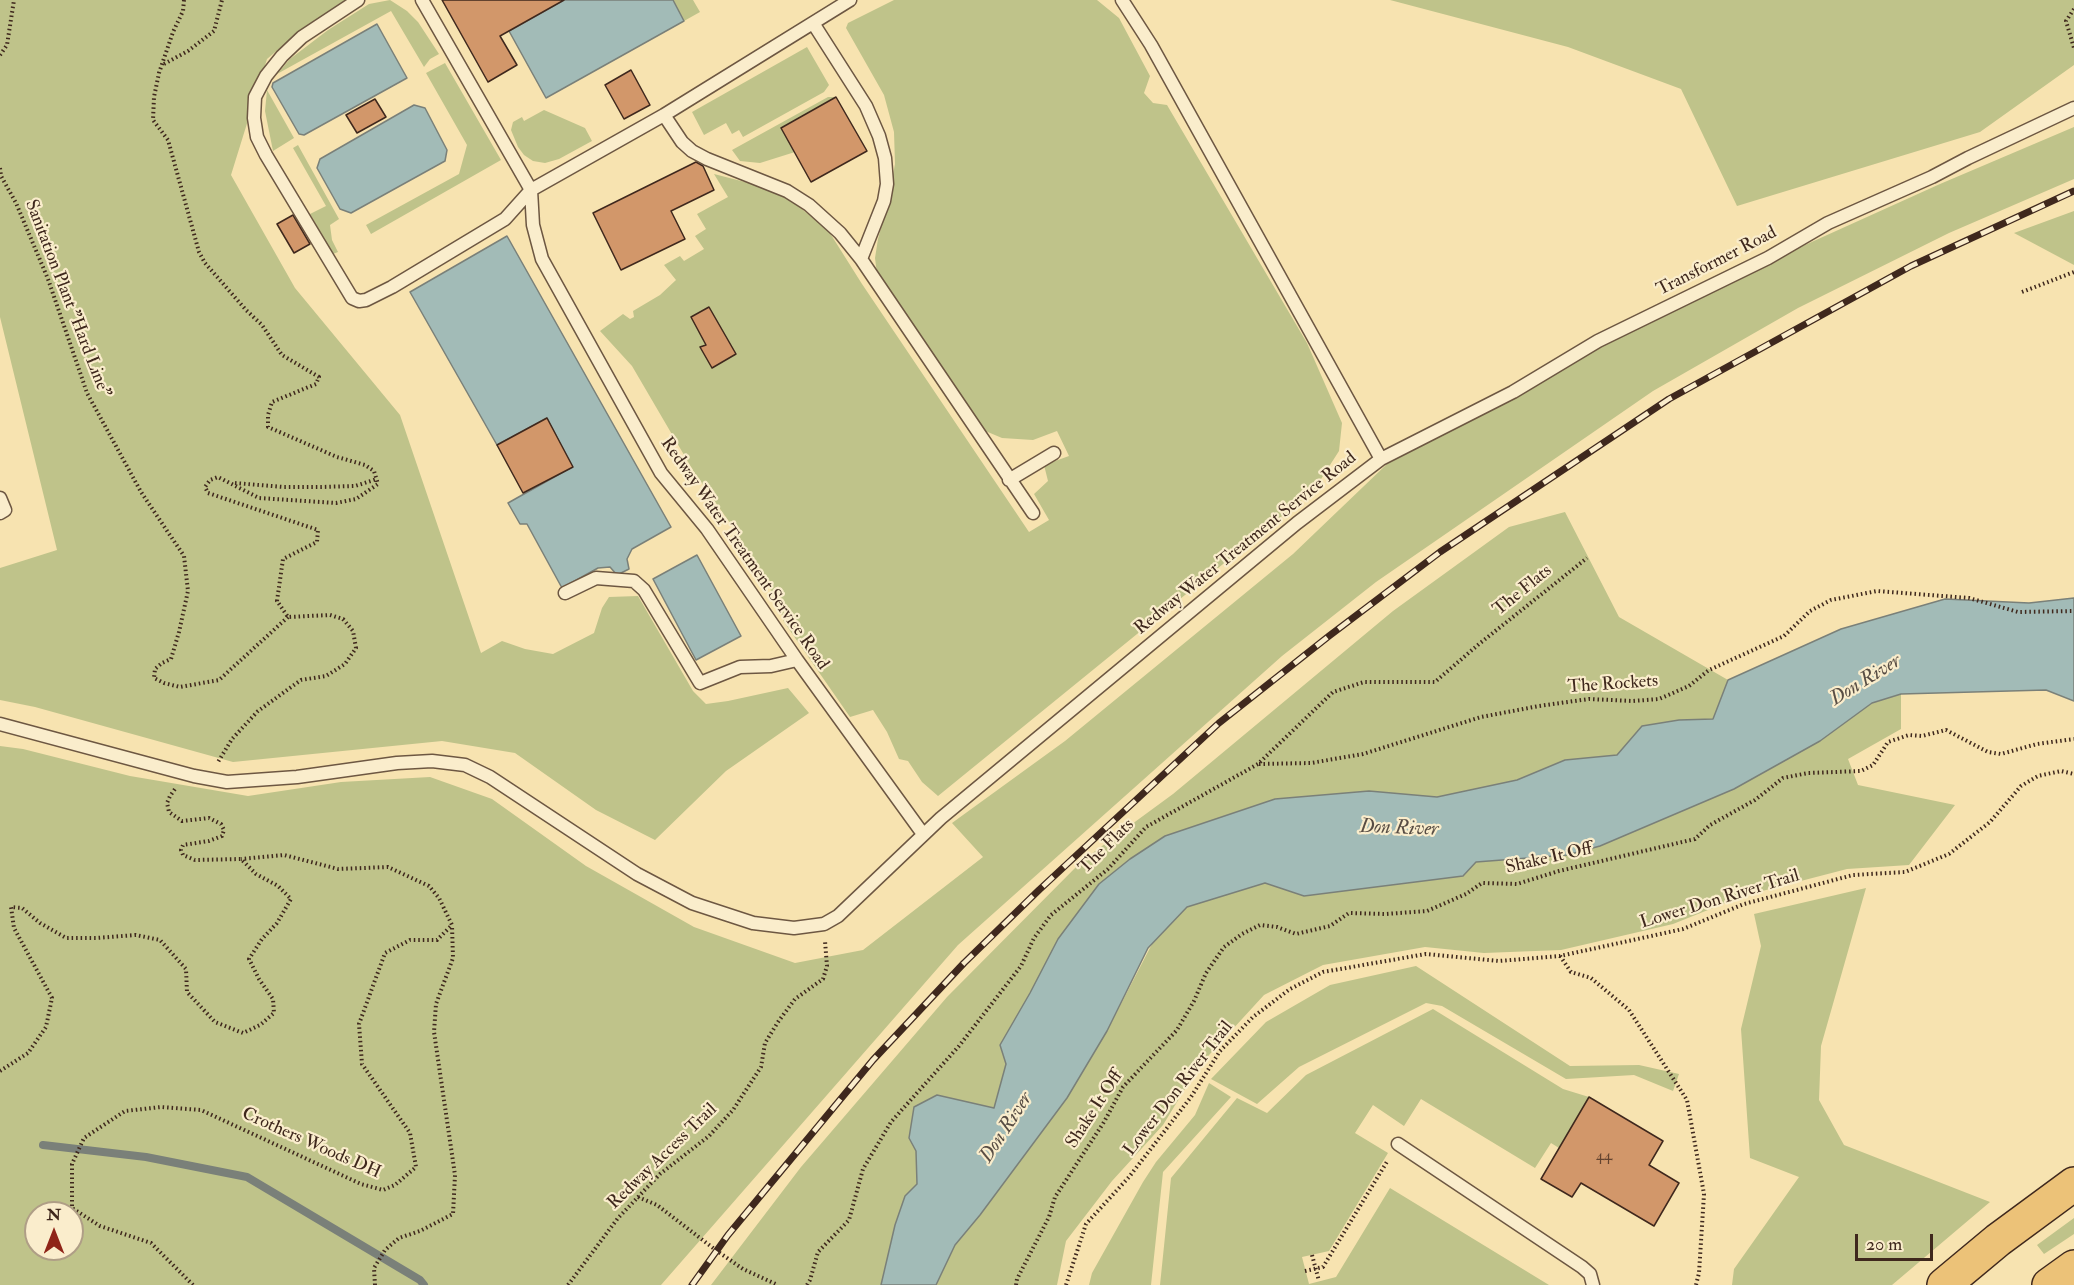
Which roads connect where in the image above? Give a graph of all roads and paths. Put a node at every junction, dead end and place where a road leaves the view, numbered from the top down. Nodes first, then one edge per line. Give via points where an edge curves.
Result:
1 (14, 0) edge
2 (184, 0) edge
3 (222, 0) edge
4 (358, 0) edge
5 (422, 0) edge
6 (850, 0) edge
7 (1122, 0) edge
8 (2074, 9) edge
9 (813, 23) junction
10 (2074, 48) edge
11 (0, 55) edge
12 (164, 64) junction
13 (2074, 108) edge
14 (664, 116) junction
15 (0, 168) edge
16 (531, 190) junction
17 (861, 259) junction
18 (2074, 272) edge
19 (2022, 292) dead end
20 (1054, 453) dead end
21 (1381, 459) junction
22 (377, 479) junction
23 (1009, 480) junction
24 (231, 483) junction
25 (0, 498) edge
26 (0, 513) edge
27 (1033, 513) dead end
28 (1587, 558) dead end
29 (565, 593) dead end
30 (2074, 611) edge
31 (288, 617) junction
32 (797, 660) junction
33 (0, 723) edge
34 (2074, 739) edge
35 (1258, 764) junction
36 (178, 771) junction
37 (2074, 774) edge
38 (209, 778) junction
39 (923, 834) junction
40 (241, 859) junction
41 (824, 924) junction
42 (452, 925) junction
43 (1560, 956) junction
44 (0, 1071) edge
45 (1398, 1144) joint
46 (2074, 1184) edge
47 (638, 1197) junction
48 (1312, 1255) dead end
49 (2074, 1267) edge
50 (1315, 1269) junction
51 (1305, 1271) dead end
52 (1318, 1281) dead end
53 (193, 1285) edge
54 (375, 1285) edge
55 (568, 1285) edge
56 (778, 1285) edge
57 (807, 1285) edge
58 (1016, 1285) edge
59 (1066, 1285) edge
60 (1593, 1285) edge
61 (1696, 1285) edge
62 (1944, 1285) edge
63 (2049, 1285) edge

1 - 11 path via 7,45
2 - 12 path
3 - 12 path via 214,30
4 - 16 lane via 282,56 255,97 254,118 257,137 266,155 352,298 366,300 506,219
5 - 16 lane
6 - 9 lane
7 - 21 lane, Redway Water Treatment Service Road via 1151,45
8 - 10 path via 2066,21
9 - 14 lane
9 - 17 lane via 866,106 885,158 884,201
12 - 22 path via 154,97 153,120 168,140 205,263 262,325 282,355 319,377 316,384 272,402 268,427 365,465
13 - 21 lane, Transformer Road via 1828,223
14 - 16 lane
14 - 17 lane via 682,142 695,152 777,185 809,205 840,232
15 - 31 path, Sanitation Plant "Hard Line" via 48,279 87,393 141,492 184,555 188,591 179,632 171,659 155,669 154,678 180,687 219,680
16 - 32 lane, Redway Water Treatment Service Road via 533,225 542,259 661,473 707,529
17 - 23 lane
18 - 19 path
20 - 23 lane
21 - 39 lane, Redway Water Treatment Service Road via 1297,523
22 - 24 path via 355,486 321,487
22 - 24 path via 378,484 356,499 336,503 259,498
23 - 27 lane
24 - 31 path via 218,477 206,487 208,493 318,530 317,542 284,559 277,601
25 - 26 lane via 5,510
28 - 35 path, The Flats via 1435,682 1364,682 1333,692
29 - 32 lane via 596,578 634,581 644,590 700,683 740,667
30 - 35 path, The Rockets via 2018,612 1969,598 1878,591 1831,600 1810,611 1784,636 1709,669 1689,686 1659,699 1589,699 1539,706 1481,717 1363,754 1311,763
31 - 38 path via 330,615 343,619 353,631 356,648 345,664 326,676 301,680 258,711 232,739
32 - 39 lane, Redway Water Treatment Service Road
33 - 36 lane, Redway Water Treatment Service Road
34 - 58 path, Shake It Off via 2001,754 1988,752 1946,730 1909,735 1888,742 1873,765 1862,771 1783,778 1695,839 1517,884 1482,883 1427,911 1349,913 1330,926 1296,934 1260,925 1242,934 1224,947 1206,973 1177,1030 1123,1087 1055,1197 1049,1218
35 - 57 path, The Flats via 1146,827 1108,869 1051,915 1021,966 959,1046 891,1122 863,1169 849,1220 818,1252
36 - 38 lane, Redway Water Treatment Service Road
36 - 40 path via 177,787 167,804 169,812 182,821 209,818 224,830 222,836 209,841 183,845 183,855 195,860
37 - 43 path, Lower Don River Trail via 2061,771 2038,776 2021,786 1990,822 1948,854 1905,872 1853,875 1744,904 1683,929
38 - 41 lane, Redway Water Treatment Service Road via 227,782 297,777 432,761 465,765 490,777 637,874 692,903 753,923 794,928
39 - 41 lane, Redway Water Treatment Service Road via 838,916
40 - 42 path via 284,855 338,868 388,867 429,886
40 - 44 path via 291,899 278,923 249,959 273,999 274,1013 243,1033 215,1022 187,993 186,969 160,940 136,935 66,938 22,908 11,907 14,928 52,998 46,1027 28,1053
41 - 47 path, Redway Access Trail via 824,979 795,999 778,1022 765,1043 761,1067 733,1110
42 - 53 path, Crothers Woods DH via 437,940 410,940 385,953 359,1024 362,1064 410,1133 416,1167 395,1185 382,1190 361,1184 201,1110 161,1107 125,1111 84,1138 72,1164 72,1208 100,1226 151,1243
42 - 54 path via 453,958 436,1004 434,1032 456,1175 453,1214 399,1238 385,1250 374,1268
43 - 59 path, Lower Don River Trail via 1499,961 1426,954 1323,972 1290,989 1253,1017 1220,1052 1191,1097 1129,1177 1086,1224
43 - 61 path via 1571,972 1591,978 1629,1010 1687,1100 1704,1194
45 - 50 path via 1323,1267
45 - 60 lane via 1582,1267 1590,1274
46 - 62 highway
47 - 55 path, Redway Access Trail
47 - 56 path via 657,1205 743,1269
48 - 50 path
49 - 63 highway
50 - 51 path
50 - 52 path

